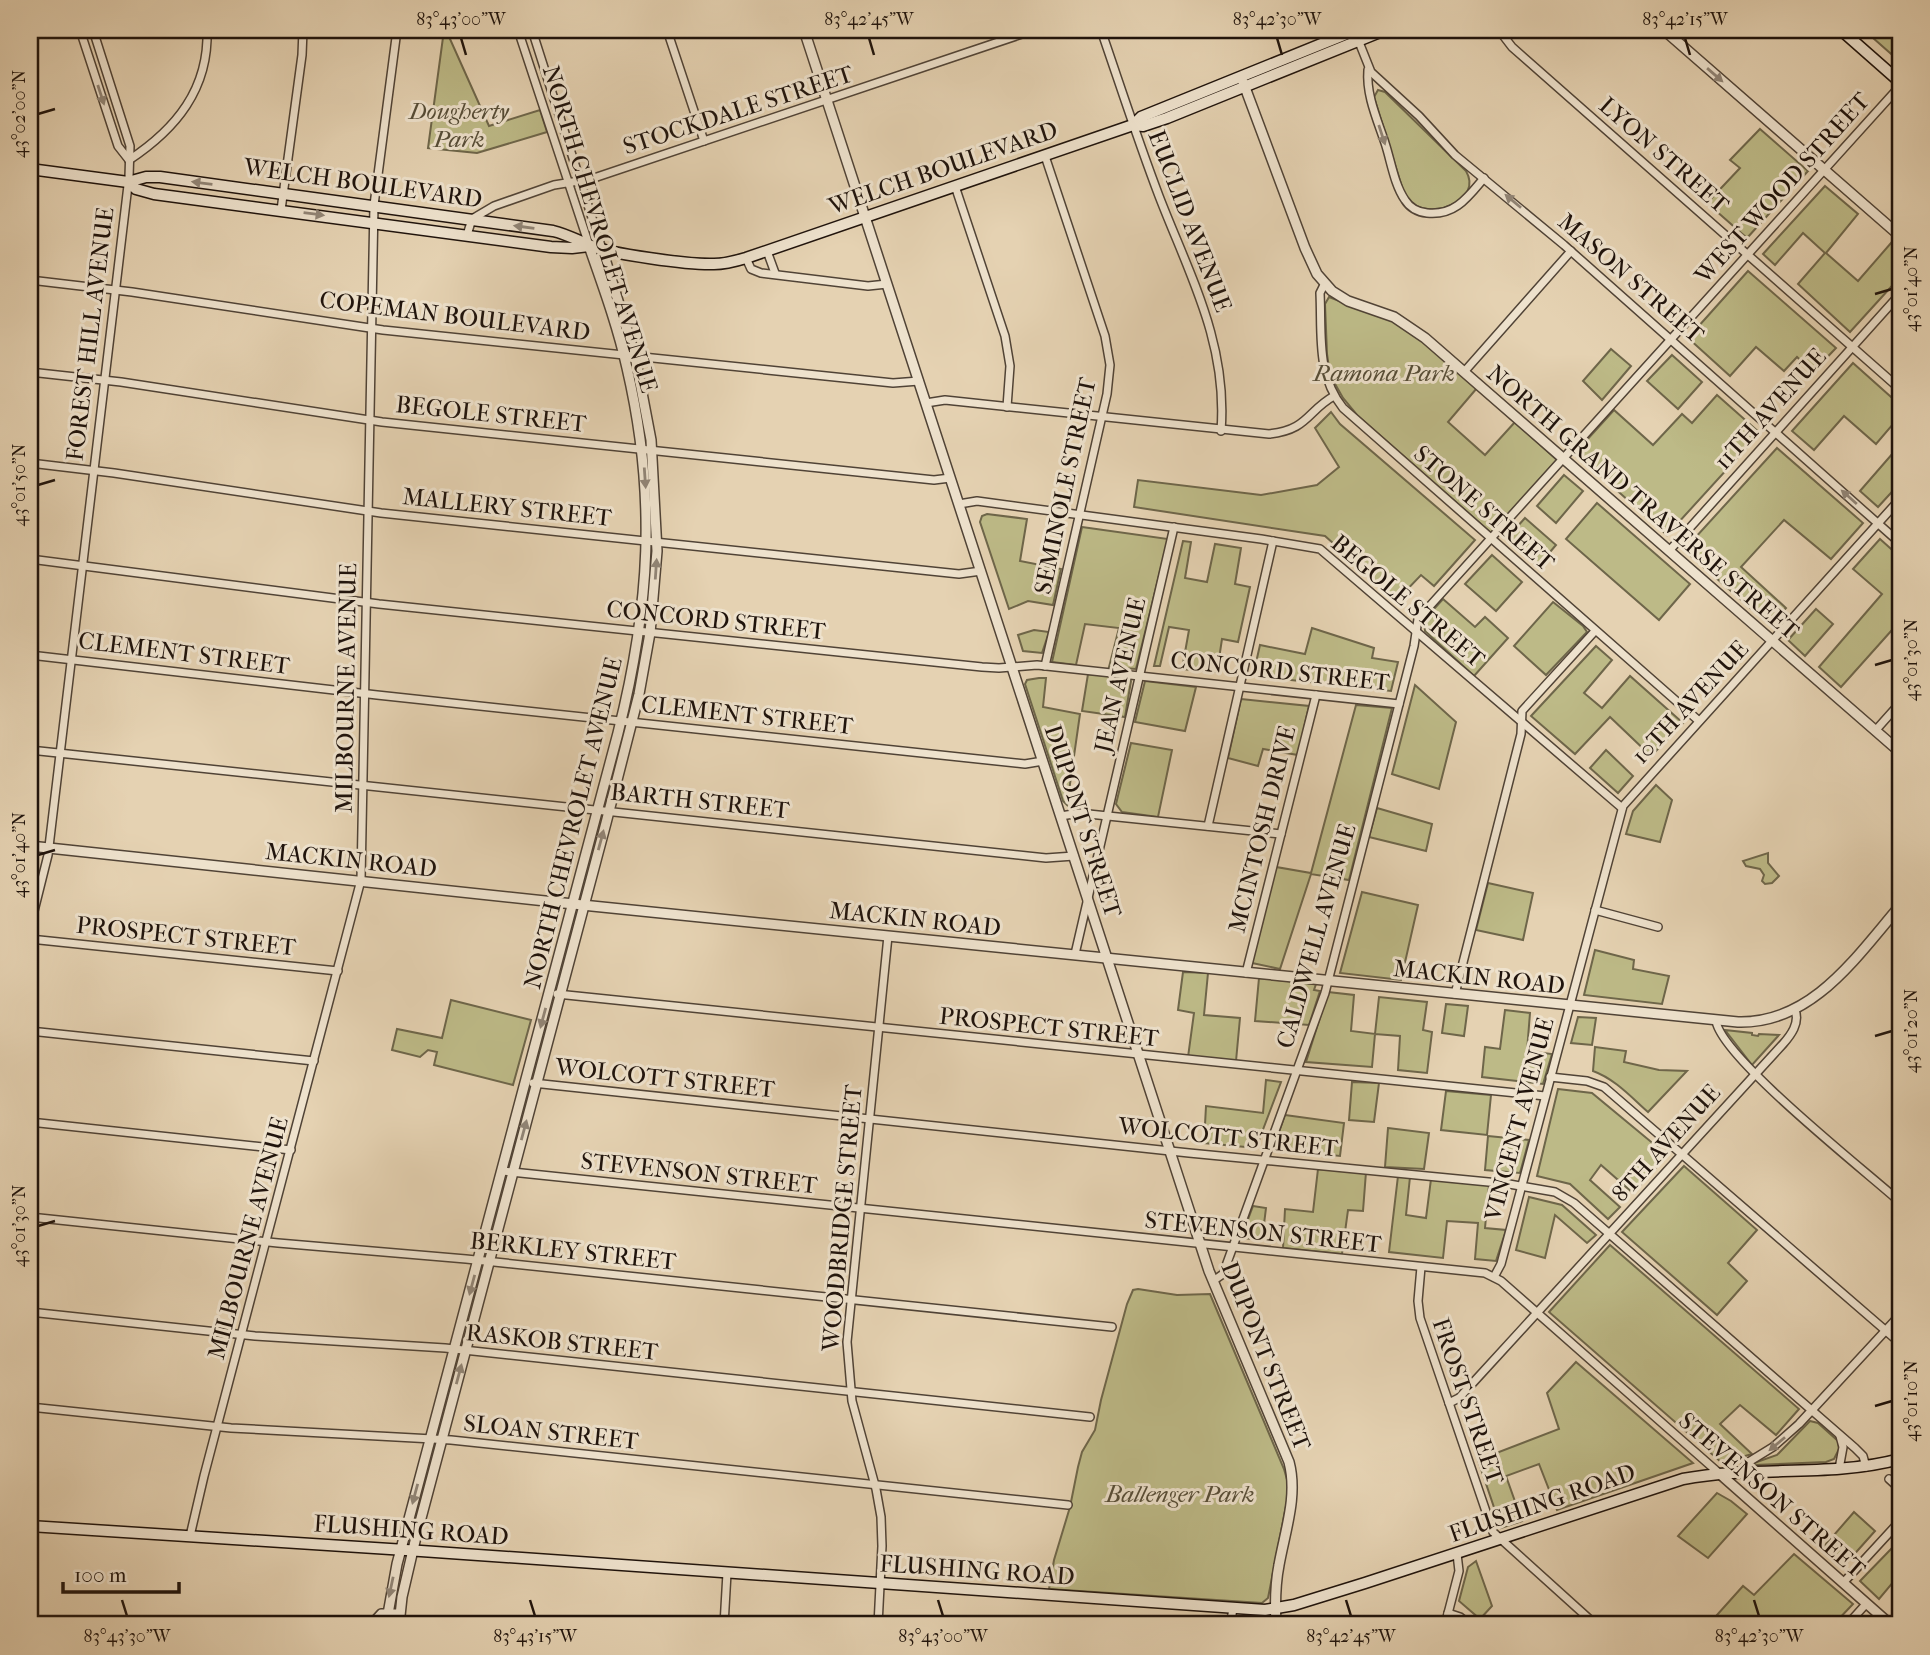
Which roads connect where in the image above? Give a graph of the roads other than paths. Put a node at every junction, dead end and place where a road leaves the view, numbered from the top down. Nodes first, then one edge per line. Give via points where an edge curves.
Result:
1 (80, 30) edge
2 (93, 30) edge
3 (206, 30) edge
4 (303, 30) edge
5 (397, 30) edge
6 (518, 30) edge
7 (531, 30) edge
8 (667, 30) edge
9 (804, 30) edge
10 (1034, 30) edge
11 (1101, 30) edge
12 (1385, 30) edge
13 (1499, 30) edge
14 (1664, 30) edge
15 (1841, 30) edge
16 (1356, 32) edge
17 (1368, 69) junction
18 (1898, 78) edge
19 (1243, 82) junction
20 (827, 99) junction
21 (1133, 125) junction
22 (704, 141) junction
23 (1045, 156) junction
24 (129, 160) junction
25 (30, 169) edge
26 (1824, 170) junction
27 (1484, 178) junction
28 (581, 181) junction
29 (128, 182) junction
30 (568, 182) junction
31 (955, 186) junction
32 (284, 193) junction
33 (374, 205) junction
34 (282, 210) junction
35 (865, 217) junction
36 (472, 219) junction
37 (374, 222) junction
38 (467, 235) junction
39 (1900, 236) edge
40 (589, 246) junction
41 (602, 248) junction
42 (767, 251) junction
43 (1572, 251) junction
44 (1748, 254) junction
45 (746, 258) junction
46 (775, 274) junction
47 (30, 280) edge
48 (887, 284) junction
49 (1324, 285) junction
50 (115, 290) junction
51 (1900, 294) edge
52 (372, 328) junction
53 (1671, 340) junction
54 (1853, 347) junction
55 (624, 355) junction
56 (635, 356) junction
57 (30, 372) edge
58 (1464, 372) junction
59 (104, 380) junction
60 (919, 381) junction
61 (1900, 389) edge
62 (1334, 396) junction
63 (926, 403) junction
64 (1007, 407) junction
65 (1102, 418) junction
66 (370, 420) junction
67 (1221, 431) junction
68 (1776, 432) junction
69 (647, 450) junction
70 (1564, 459) junction
71 (30, 464) edge
72 (93, 471) junction
73 (950, 478) junction
74 (1900, 499) edge
75 (959, 504) junction
76 (368, 511) junction
77 (1079, 515) junction
78 (1879, 523) junction
79 (1174, 527) junction
80 (1491, 540) junction
81 (647, 541) junction
82 (1273, 541) junction
83 (657, 542) junction
84 (1900, 542) edge
85 (1669, 551) junction
86 (30, 559) edge
87 (82, 565) junction
88 (981, 571) junction
89 (367, 602) junction
90 (1416, 631) junction
91 (1595, 631) junction
92 (640, 632) junction
93 (650, 633) junction
94 (1772, 641) junction
95 (30, 655) edge
96 (70, 659) junction
97 (1045, 666) junction
98 (1012, 667) junction
99 (1140, 676) junction
100 (1239, 686) junction
101 (365, 694) junction
102 (1316, 695) junction
103 (1399, 704) junction
104 (1900, 704) edge
105 (621, 721) junction
106 (1699, 721) junction
107 (632, 722) junction
108 (1522, 723) junction
109 (1875, 731) junction
110 (30, 750) edge
111 (1900, 752) edge
112 (59, 753) junction
113 (1043, 761) junction
114 (363, 785) junction
115 (1622, 808) junction
116 (597, 810) junction
117 (608, 811) junction
118 (1060, 816) junction
119 (1107, 816) junction
120 (1208, 826) junction
121 (1281, 834) junction
122 (30, 846) edge
123 (48, 848) junction
124 (1074, 856) junction
125 (361, 880) junction
126 (1088, 899) junction
127 (572, 904) junction
128 (583, 905) junction
129 (1900, 906) edge
130 (1595, 910) junction
131 (30, 927) edge
132 (1658, 927) dead end
133 (888, 936) junction
134 (30, 939) edge
135 (1075, 954) junction
136 (1107, 958) junction
137 (338, 971) junction
138 (1246, 973) junction
139 (1328, 981) junction
140 (549, 993) junction
141 (559, 994) junction
142 (1455, 994) junction
143 (1570, 1005) junction
144 (1795, 1010) junction
145 (1716, 1020) junction
146 (878, 1028) junction
147 (30, 1031) edge
148 (1139, 1056) junction
149 (314, 1061) junction
150 (1296, 1072) junction
151 (1755, 1075) junction
152 (1550, 1077) junction
153 (531, 1083) junction
154 (1545, 1096) junction
155 (869, 1119) junction
156 (30, 1122) edge
157 (291, 1150) junction
158 (1170, 1151) junction
159 (1682, 1154) junction
160 (1264, 1160) junction
161 (507, 1172) junction
162 (1522, 1185) junction
163 (1900, 1202) edge
164 (859, 1209) junction
165 (30, 1217) edge
166 (1609, 1234) junction
167 (266, 1242) junction
168 (1201, 1245) junction
169 (1232, 1248) junction
170 (478, 1261) junction
171 (489, 1262) junction
172 (1421, 1267) junction
173 (1494, 1277) junction
174 (1213, 1281) junction
175 (850, 1300) junction
176 (30, 1312) edge
177 (1536, 1313) junction
178 (1900, 1315) edge
179 (1112, 1327) dead end
180 (1886, 1331) junction
181 (242, 1334) junction
182 (1900, 1343) edge
183 (454, 1350) junction
184 (465, 1351) junction
185 (850, 1391) junction
186 (1449, 1403) junction
187 (30, 1407) edge
188 (1812, 1411) junction
189 (1090, 1417) dead end
190 (217, 1427) junction
191 (1839, 1435) junction
192 (430, 1438) junction
193 (442, 1440) junction
194 (1900, 1460) edge
195 (1866, 1467) junction
196 (1839, 1469) junction
197 (1740, 1473) junction
198 (1720, 1474) junction
199 (1889, 1479) dead end
200 (875, 1485) junction
201 (1900, 1489) edge
202 (1068, 1506) dead end
203 (1900, 1521) edge
204 (30, 1526) edge
205 (190, 1536) junction
206 (1500, 1540) junction
207 (400, 1550) junction
208 (413, 1550) junction
209 (1457, 1554) junction
210 (727, 1573) junction
211 (1843, 1583) junction
212 (881, 1584) junction
213 (1866, 1604) junction
214 (1233, 1609) junction
215 (1275, 1609) junction
216 (387, 1612) junction
217 (399, 1613) junction
218 (1448, 1613) junction
219 (370, 1625) edge
220 (386, 1625) edge
221 (398, 1625) edge
222 (724, 1625) edge
223 (878, 1625) edge
224 (1230, 1625) edge
225 (1276, 1625) edge
226 (1445, 1625) edge
227 (1470, 1625) edge
228 (1596, 1625) edge
229 (1847, 1625) edge
230 (1891, 1625) edge

1 -> 24 street via 118,146
2 - 24 street, FOREST HILL AVENUE via 129,142
3 - 24 street via 204,63 187,106 168,131
4 - 32 street
5 - 33 street, MILBOURNE AVENUE
6 - 30 street, NORTH CHEVROLET AVENUE
7 - 28 street, NORTH CHEVROLET AVENUE
8 - 22 street
9 - 20 street, DUPONT STREET
10 - 20 street, STOCKDALE STREET
11 - 21 street, EUCLID AVENUE
12 - 16 main road, WELCH BOULEVARD
13 - 44 street, LYON STREET via 1512,47
14 -> 26 street
15 - 18 main road
16 - 17 street, MASON STREET
16 - 19 main road, WELCH BOULEVARD
17 - 27 street, MASON STREET
17 -> 27 street via 1370,96 1408,205 1425,212 1452,210
18 - 26 street, WEST WOOD STREET
19 - 21 main road, WELCH BOULEVARD via 1144,116
19 - 49 street via 1305,248
20 - 22 street, STOCKDALE STREET
20 - 35 street, DUPONT STREET
21 - 23 main road, WELCH BOULEVARD
21 - 67 street, EUCLID AVENUE via 1207,314 1219,371
22 - 28 street, STOCKDALE STREET
23 - 31 main road, WELCH BOULEVARD
23 - 65 street, SEMINOLE STREET via 1105,336 1109,376
24 - 29 street, FOREST HILL AVENUE
25 - 29 main road, WELCH BOULEVARD
26 - 39 street
26 - 44 street, WEST WOOD STREET
43 -> 27 street, MASON STREET
28 - 30 street, STOCKDALE STREET
28 - 41 street, NORTH CHEVROLET AVENUE
32 -> 29 main road, WELCH BOULEVARD via 153,177
29 - 34 main road, WELCH BOULEVARD via 147,193
29 - 50 street, FOREST HILL AVENUE
30 - 36 street, STOCKDALE STREET via 501,203
30 - 40 street, NORTH CHEVROLET AVENUE
31 - 35 main road, WELCH BOULEVARD
31 - 64 street via 1005,336 1010,366
32 - 33 main road, WELCH BOULEVARD
32 - 34 street
33 - 36 main road, WELCH BOULEVARD
33 - 37 street, MILBOURNE AVENUE
34 -> 37 main road, WELCH BOULEVARD
35 - 42 main road, WELCH BOULEVARD
35 - 48 street, DUPONT STREET
36 - 38 street
40 -> 36 main road, WELCH BOULEVARD via 553,231
37 - 38 main road, WELCH BOULEVARD
37 - 52 street, MILBOURNE AVENUE
38 - 40 main road, WELCH BOULEVARD via 557,248
40 - 41 main road, WELCH BOULEVARD
40 - 55 street, NORTH CHEVROLET AVENUE
41 - 45 main road, WELCH BOULEVARD via 708,264
41 - 56 street, NORTH CHEVROLET AVENUE
42 - 45 main road, WELCH BOULEVARD
42 - 46 street
43 - 53 street, MASON STREET
43 - 58 street
44 - 53 street, WEST WOOD STREET
44 - 54 street, LYON STREET
45 - 46 street via 754,271
46 - 48 street via 868,286
47 - 50 street, COPEMAN BOULEVARD
48 - 60 street, DUPONT STREET
49 - 58 street, NORTH GRAND TRAVERSE STREET via 1345,299 1404,323
49 - 62 street, STONE STREET via 1320,293 1321,352
50 - 52 street, COPEMAN BOULEVARD
50 - 59 street, FOREST HILL AVENUE
51 - 54 street, 11TH AVENUE
52 - 55 street, COPEMAN BOULEVARD
52 - 66 street, MILBOURNE AVENUE
53 - 68 street, MASON STREET
53 - 70 street, WEST WOOD STREET
54 - 61 street, LYON STREET
54 - 68 street, 11TH AVENUE
55 - 56 street, COPEMAN BOULEVARD
55 - 69 street, NORTH CHEVROLET AVENUE
56 - 60 street, COPEMAN BOULEVARD via 894,383
56 - 69 street, NORTH CHEVROLET AVENUE via 646,407
57 - 59 street, BEGOLE STREET
58 - 70 street, NORTH GRAND TRAVERSE STREET
59 - 66 street, BEGOLE STREET
59 - 72 street, FOREST HILL AVENUE
60 - 63 street, DUPONT STREET
62 - 67 street via 1304,422 1283,432
62 - 80 street, STONE STREET via 1357,422
63 - 64 street via 941,400
63 - 73 street, DUPONT STREET
64 - 65 street
65 - 67 street
65 - 77 street, SEMINOLE STREET
66 - 69 street, BEGOLE STREET
66 - 76 street, MILBOURNE AVENUE
78 -> 68 street, MASON STREET
68 - 85 street, 11TH AVENUE
69 - 73 street, BEGOLE STREET
69 -> 81 street, NORTH CHEVROLET AVENUE
69 - 83 street, NORTH CHEVROLET AVENUE
70 - 80 street, WEST WOOD STREET
70 - 85 street, NORTH GRAND TRAVERSE STREET
71 - 72 street, MALLERY STREET
72 - 76 street, MALLERY STREET
72 - 87 street, FOREST HILL AVENUE
73 - 75 street, DUPONT STREET
74 - 78 street, 10TH AVENUE
75 - 77 street, BEGOLE STREET via 977,501
75 - 88 street, DUPONT STREET
76 - 81 street, MALLERY STREET
76 - 89 street, MILBOURNE AVENUE
77 - 79 street, BEGOLE STREET
77 - 97 street, SEMINOLE STREET
78 - 84 street, MASON STREET
78 - 94 street, 10TH AVENUE
79 - 82 street, BEGOLE STREET
79 - 99 street, JEAN AVENUE
80 - 90 street, WEST WOOD STREET via 1419,618
80 - 91 street, STONE STREET
81 - 83 street, MALLERY STREET
81 - 92 street, NORTH CHEVROLET AVENUE
82 - 90 street, BEGOLE STREET via 1325,552
82 - 100 street
83 - 88 street, MALLERY STREET via 951,573
93 -> 83 street, NORTH CHEVROLET AVENUE
85 - 94 street, NORTH GRAND TRAVERSE STREET
86 - 87 street, CONCORD STREET
87 - 89 street, CONCORD STREET
87 - 96 street, FOREST HILL AVENUE
88 - 98 street, DUPONT STREET
89 - 92 street, CONCORD STREET
89 - 101 street, MILBOURNE AVENUE
90 - 103 street, CALDWELL AVENUE
90 - 108 street, BEGOLE STREET
91 - 106 street, STONE STREET
91 - 108 street via 1524,707
92 - 93 street, CONCORD STREET
92 - 105 street, NORTH CHEVROLET AVENUE
93 - 98 street, CONCORD STREET
93 - 107 street, NORTH CHEVROLET AVENUE
94 - 106 street, 10TH AVENUE
94 - 109 street, NORTH GRAND TRAVERSE STREET
95 - 96 street, CLEMENT STREET
96 - 101 street, CLEMENT STREET
96 - 112 street, FOREST HILL AVENUE
97 - 98 street, CONCORD STREET
97 - 99 street, CONCORD STREET
98 - 113 street, DUPONT STREET
99 - 100 street, CONCORD STREET
99 - 119 street, JEAN AVENUE
100 - 102 street, CONCORD STREET
100 - 120 street
101 - 105 street, CLEMENT STREET
101 - 114 street, MILBOURNE AVENUE
102 - 103 street, CONCORD STREET
102 - 121 street, MCINTOSH DRIVE
103 - 139 street, CALDWELL AVENUE
104 - 109 street
105 - 107 street, CLEMENT STREET
105 - 116 street, NORTH CHEVROLET AVENUE
106 - 115 street, 10TH AVENUE
107 - 113 street, CLEMENT STREET via 1025,764
107 - 117 street, NORTH CHEVROLET AVENUE
108 - 115 street, BEGOLE STREET
108 - 142 street
109 - 111 street, NORTH GRAND TRAVERSE STREET
110 - 112 street, BARTH STREET
112 - 114 street, BARTH STREET
112 - 123 street, FOREST HILL AVENUE
113 - 118 street, DUPONT STREET
114 - 116 street, BARTH STREET
114 - 125 street, MILBOURNE AVENUE
115 - 130 street, VINCENT AVENUE
116 - 117 street, BARTH STREET
116 - 127 street, NORTH CHEVROLET AVENUE
117 - 124 street, BARTH STREET via 1046,858
128 -> 117 street, NORTH CHEVROLET AVENUE
118 - 119 street
118 - 124 street, DUPONT STREET
119 - 120 street
119 - 126 street, JEAN AVENUE
120 - 121 street
121 - 138 street, MCINTOSH DRIVE
122 - 123 street, MACKIN ROAD
123 - 125 street, MACKIN ROAD
123 - 131 street, FOREST HILL AVENUE
124 - 126 street, DUPONT STREET
125 - 127 street, MACKIN ROAD
125 - 137 street, MILBOURNE AVENUE
126 - 135 street, JEAN AVENUE
126 - 136 street, DUPONT STREET
127 - 128 street, MACKIN ROAD
127 - 140 street, NORTH CHEVROLET AVENUE
128 - 133 street, MACKIN ROAD
128 - 141 street, NORTH CHEVROLET AVENUE
129 - 144 street via 1829,985
130 - 132 street
130 - 143 street, VINCENT AVENUE
133 - 135 street, MACKIN ROAD
133 - 146 street, WOODBRIDGE STREET
134 - 137 street, PROSPECT STREET
135 - 136 street, MACKIN ROAD
136 - 138 street, MACKIN ROAD
136 - 148 street, DUPONT STREET
137 - 149 street, MILBOURNE AVENUE
138 - 139 street, MACKIN ROAD
139 - 142 street, MACKIN ROAD
139 - 150 street, CALDWELL AVENUE
140 - 141 street, PROSPECT STREET
140 -> 153 street, NORTH CHEVROLET AVENUE
141 - 146 street, PROSPECT STREET
141 - 153 street, NORTH CHEVROLET AVENUE
142 - 143 street, MACKIN ROAD
143 - 145 street, MACKIN ROAD
143 - 152 street, VINCENT AVENUE
144 - 145 street, MACKIN ROAD via 1760,1021
144 - 151 street, 8TH AVENUE via 1797,1019 1789,1036
145 - 151 street via 1721,1034
146 - 148 street, PROSPECT STREET
146 - 155 street, WOODBRIDGE STREET
147 - 149 street
148 - 150 street, PROSPECT STREET
148 - 158 street, DUPONT STREET
149 - 157 street, MILBOURNE AVENUE
150 - 154 street, PROSPECT STREET
150 - 160 street, CALDWELL AVENUE
151 - 159 street, 8TH AVENUE
151 - 163 street
152 - 154 street, VINCENT AVENUE
152 - 159 street via 1600,1085
153 - 155 street, WOLCOTT STREET
153 - 161 street, NORTH CHEVROLET AVENUE
154 - 162 street, VINCENT AVENUE
155 - 158 street, WOLCOTT STREET
155 - 164 street, WOODBRIDGE STREET
156 - 157 street
157 - 167 street, MILBOURNE AVENUE
158 - 160 street, WOLCOTT STREET
158 - 168 street, DUPONT STREET
159 - 166 street, 8TH AVENUE
159 - 180 street
160 - 162 street, WOLCOTT STREET
160 - 169 street, CALDWELL AVENUE
161 - 164 street, STEVENSON STREET
161 - 170 street, NORTH CHEVROLET AVENUE
161 - 171 street, NORTH CHEVROLET AVENUE
162 - 166 street, WOLCOTT STREET via 1564,1196
162 - 173 street, VINCENT AVENUE
164 - 168 street, STEVENSON STREET
164 - 175 street, WOODBRIDGE STREET
165 - 167 street, BERKLEY STREET
166 - 177 street, 8TH AVENUE
166 - 188 street, WOLCOTT STREET
167 - 170 street, BERKLEY STREET
167 - 181 street, MILBOURNE AVENUE
168 - 169 street, STEVENSON STREET
168 - 174 street, DUPONT STREET
169 - 172 street, STEVENSON STREET
169 - 174 street, CALDWELL AVENUE via 1222,1276
170 - 171 street, BERKLEY STREET
170 -> 183 street, NORTH CHEVROLET AVENUE
171 - 175 street, BERKLEY STREET
171 - 184 street, NORTH CHEVROLET AVENUE
172 - 173 street, STEVENSON STREET
172 - 186 street, FROST STREET via 1419,1313
173 - 177 street, STEVENSON STREET
174 - 215 street, DUPONT STREET via 1292,1474
175 - 179 street, BERKLEY STREET
175 - 185 street, WOODBRIDGE STREET
176 - 181 street, RASKOB STREET
177 - 186 street, 8TH AVENUE via 1459,1398
177 - 198 street, STEVENSON STREET
178 - 180 street
180 - 182 street
180 - 188 street
181 - 183 street, RASKOB STREET
181 - 190 street, MILBOURNE AVENUE
183 - 184 street, RASKOB STREET
183 - 192 street, NORTH CHEVROLET AVENUE
184 - 185 street, RASKOB STREET
193 -> 184 street, NORTH CHEVROLET AVENUE
185 - 189 street, RASKOB STREET
185 - 200 street, WOODBRIDGE STREET
186 - 206 street, FROST STREET via 1491,1530
187 - 190 street, SLOAN STREET
188 - 191 street, WOLCOTT STREET
188 -> 197 street
190 - 192 street, SLOAN STREET
190 - 205 street, MILBOURNE AVENUE
191 - 195 street, WOLCOTT STREET via 1861,1453
191 - 196 street via 1843,1447
192 - 193 street, SLOAN STREET
192 -> 207 street, NORTH CHEVROLET AVENUE
193 - 200 street, SLOAN STREET
193 - 208 street, NORTH CHEVROLET AVENUE
194 - 195 main road, FLUSHING ROAD
195 - 196 main road, FLUSHING ROAD
196 - 197 main road, FLUSHING ROAD
197 - 198 main road, FLUSHING ROAD
198 - 206 main road, FLUSHING ROAD via 1670,1482
198 - 211 street, STEVENSON STREET
199 - 201 street
200 - 202 street, SLOAN STREET
200 - 212 street, WOODBRIDGE STREET via 882,1530
203 - 211 street
204 - 205 main road, FLUSHING ROAD
205 - 207 main road, FLUSHING ROAD
206 - 209 main road, FLUSHING ROAD
206 - 228 street, FROST STREET
207 - 208 main road, FLUSHING ROAD
207 -> 216 street, NORTH CHEVROLET AVENUE
208 - 210 main road, FLUSHING ROAD
208 - 217 street, NORTH CHEVROLET AVENUE
209 - 215 main road, FLUSHING ROAD
209 - 218 street via 1459,1571
210 - 212 main road, FLUSHING ROAD
210 - 222 street
211 - 213 street, STEVENSON STREET
212 - 214 main road, FLUSHING ROAD
212 - 223 street, WOODBRIDGE STREET
213 - 229 street
213 - 230 street, STEVENSON STREET
214 - 215 main road, FLUSHING ROAD
214 - 224 street
215 - 225 street, DUPONT STREET
216 - 217 street
216 - 219 street
216 - 220 street, NORTH CHEVROLET AVENUE
217 - 221 street, NORTH CHEVROLET AVENUE
218 - 226 street
218 - 227 street

